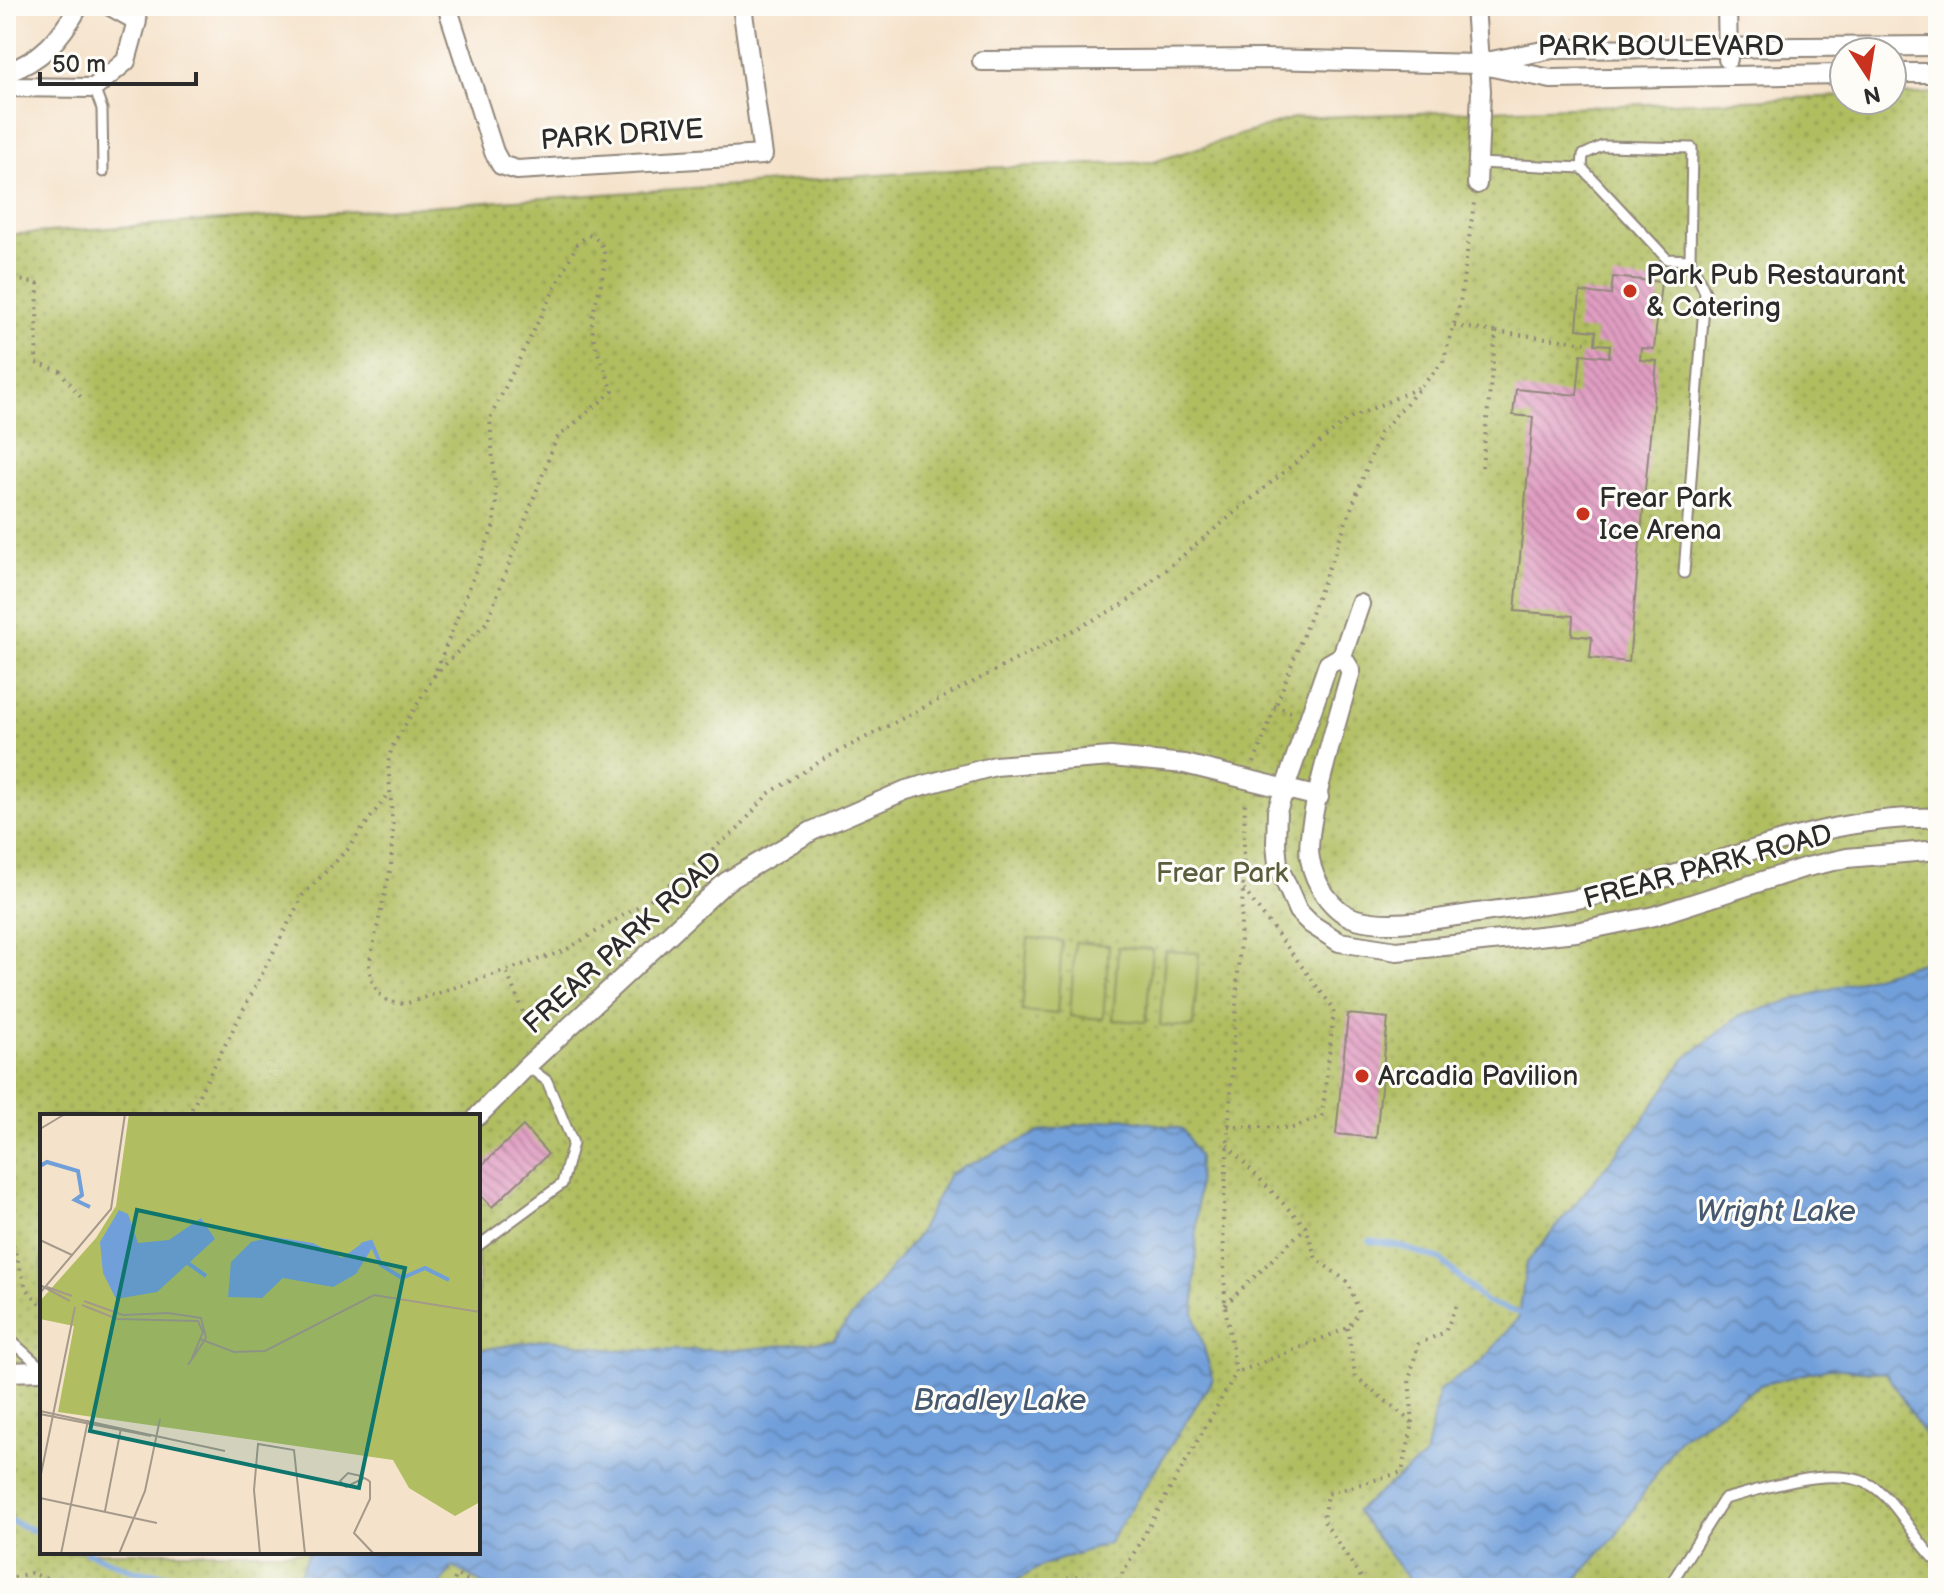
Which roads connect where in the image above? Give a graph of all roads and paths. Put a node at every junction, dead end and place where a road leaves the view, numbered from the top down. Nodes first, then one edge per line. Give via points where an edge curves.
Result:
1 (79, 6) edge
2 (110, 6) edge
3 (447, 6) edge
4 (742, 6) edge
5 (1475, 6) edge
6 (1727, 6) edge
7 (1938, 46) edge
8 (1728, 49) junction
9 (982, 61) dead end
10 (1478, 64) junction
11 (6, 73) edge
12 (1908, 73) edge
13 (1938, 73) edge
14 (1729, 74) junction
15 (1828, 74) edge
16 (6, 87) edge
17 (94, 88) junction
18 (1478, 163) junction
19 (1582, 168) junction
20 (103, 172) dead end
21 (1477, 184) joint
22 (1690, 260) junction
23 (6, 277) edge
24 (1454, 326) junction
25 (1496, 332) junction
26 (1588, 343) dead end
27 (1418, 388) junction
28 (83, 400) dead end
29 (1482, 467) dead end
30 (1684, 573) dead end
31 (1360, 604) dead end
32 (1342, 656) junction
33 (434, 676) junction
34 (1253, 764) dead end
35 (1284, 788) junction
36 (390, 790) junction
37 (1319, 797) junction
38 (1245, 798) dead end
39 (1938, 818) edge
40 (1938, 850) edge
41 (1243, 890) junction
42 (507, 973) junction
43 (536, 1043) dead end
44 (527, 1066) junction
45 (189, 1114) edge
46 (480, 1114) edge
47 (1228, 1126) junction
48 (1227, 1145) junction
49 (6, 1222) edge
50 (1306, 1227) junction
51 (480, 1245) edge
52 (1458, 1303) dead end
53 (40, 1304) edge
54 (1225, 1305) junction
55 (1348, 1328) junction
56 (6, 1336) edge
57 (40, 1368) edge
58 (40, 1370) edge
59 (6, 1372) edge
60 (1236, 1373) junction
61 (1413, 1423) junction
62 (1938, 1562) edge
63 (6, 1579) edge
64 (1119, 1580) junction
65 (71, 1588) edge
66 (452, 1588) edge
67 (484, 1588) edge
68 (1037, 1588) edge
69 (1114, 1588) edge
70 (1368, 1588) edge
71 (1668, 1588) edge

1 - 11 street via 61,38 31,64
2 - 17 street via 137,21 126,61
3 - 4 street, PARK DRIVE via 494,152 501,165 517,170 763,155
5 - 10 street
6 - 8 street
7 - 8 street, PARK BOULEVARD
8 - 10 street, PARK BOULEVARD via 1553,49
8 - 14 street
9 - 10 street, PARK BOULEVARD
10 - 14 street, PARK BOULEVARD via 1551,79
10 - 18 street
12 - 13 street
14 - 15 street, PARK BOULEVARD
16 - 17 street
17 - 20 lane via 102,109
18 - 19 lane
18 - 21 street
19 - 22 lane via 1667,259
19 - 22 lane via 1583,155 1602,146 1692,148
21 - 24 path
22 - 30 lane via 1705,292
23 - 28 path via 38,284 36,363 60,371
24 - 25 path
24 - 27 path via 1443,362
25 - 26 path
25 - 29 path
27 - 34 path via 1380,433
27 - 42 path via 1347,420 1124,604 824,759 768,794 738,829 649,900 564,951
31 - 32 street, FREAR PARK ROAD
32 - 35 street, FREAR PARK ROAD via 1328,664
32 - 37 street, FREAR PARK ROAD via 1351,671
33 - 33 path via 487,622 556,439 613,391 592,329 592,308 605,266 605,251 594,237 588,235 577,244 490,418 493,528
33 - 36 path via 392,747
35 - 37 street, FREAR PARK ROAD
35 - 40 street, FREAR PARK ROAD via 1277,811 1278,865 1298,911 1327,936 1382,951 1590,930 1654,916 1803,868 1847,858
35 - 44 street, FREAR PARK ROAD via 1185,764 1111,757 995,766 906,790 812,831 726,882
36 - 42 path via 391,866 369,964 379,994 405,1004
36 - 45 path via 348,849 303,895
37 - 39 street, FREAR PARK ROAD via 1308,849 1316,880 1338,909 1376,922 1600,895 1808,833
38 - 41 path
41 - 47 path
41 - 47 path via 1334,1009 1322,1116 1292,1128
42 - 43 path
44 - 46 street, FREAR PARK ROAD
44 - 51 lane via 547,1081 573,1143 562,1184
47 - 48 path
48 - 50 path
48 - 54 path
49 - 53 path via 26,1288
50 - 54 path
50 - 55 path via 1316,1259 1348,1282 1359,1312
52 - 61 path via 1445,1332 1418,1344 1409,1380
54 - 60 path
55 - 60 path
55 - 61 path via 1355,1376
56 - 57 lane
58 - 59 street
60 - 64 path
61 - 70 path via 1402,1472 1327,1494 1323,1520
62 - 71 lane via 1875,1488 1860,1480 1807,1478 1724,1499
63 - 65 path via 31,1573
64 - 68 path via 1073,1577
64 - 69 path
66 - 67 path via 456,1575

